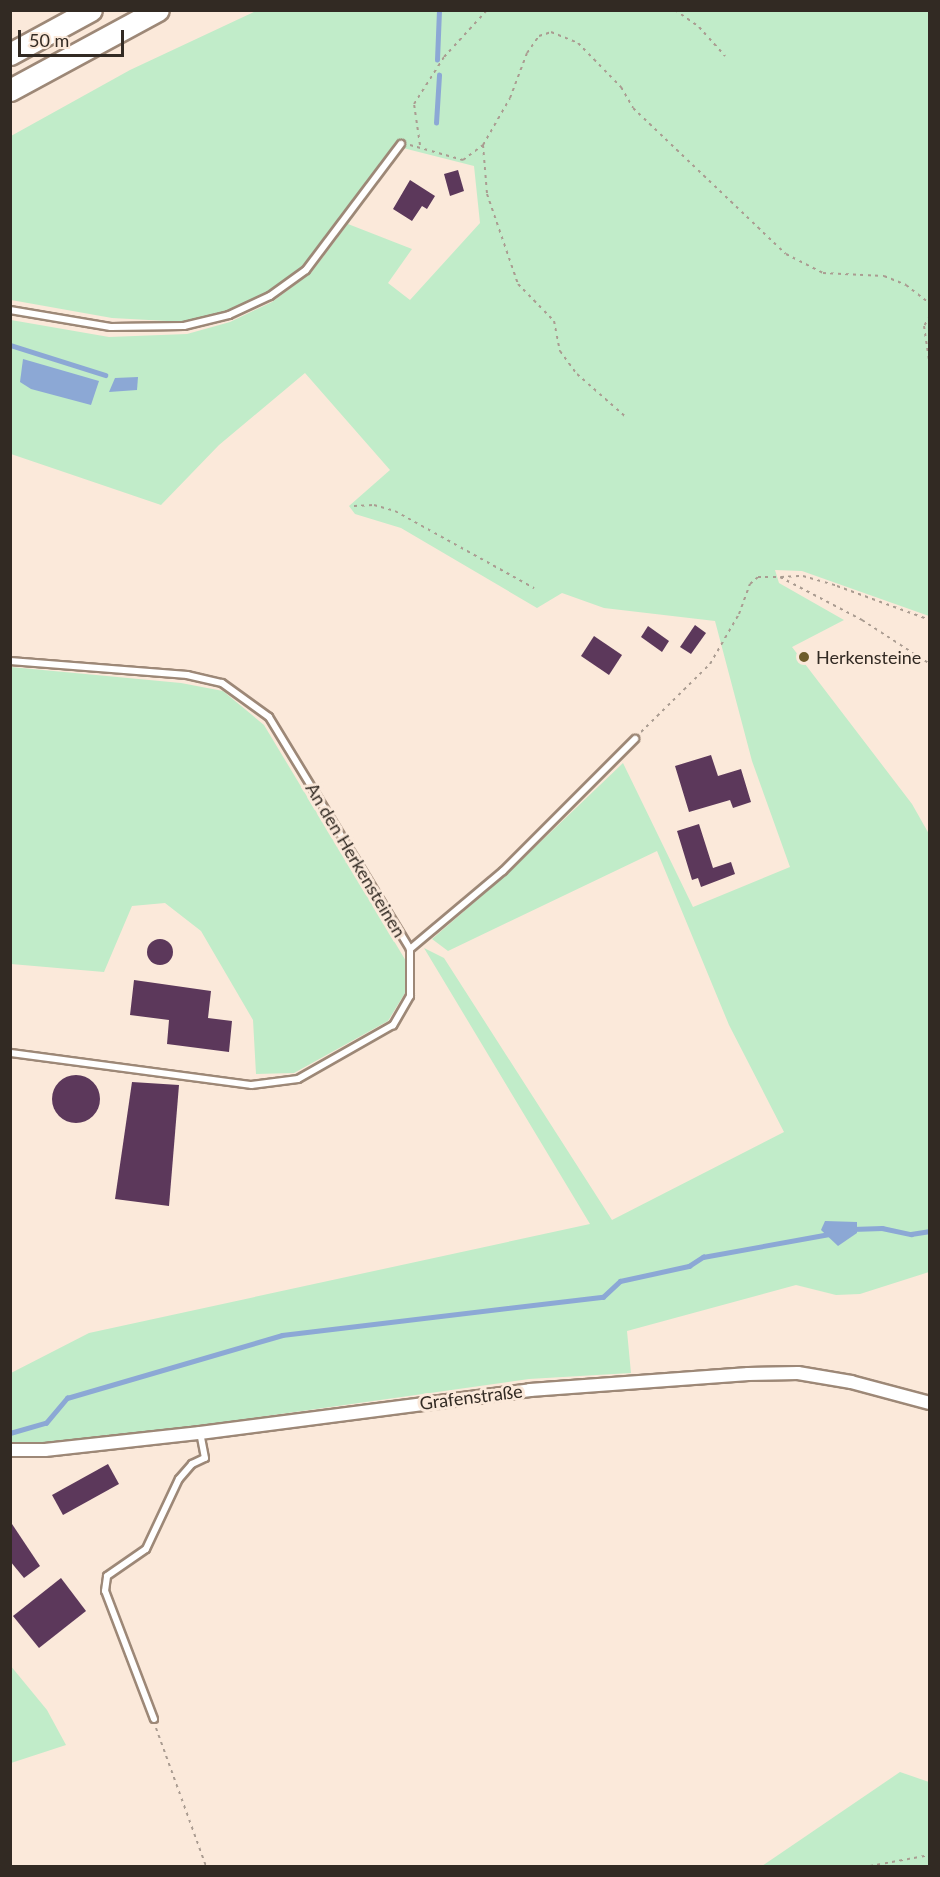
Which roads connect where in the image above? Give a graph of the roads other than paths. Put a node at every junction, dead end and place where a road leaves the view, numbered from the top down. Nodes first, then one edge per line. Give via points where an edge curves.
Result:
1 (91, 10) edge
2 (158, 10) edge
3 (10, 54) edge
4 (10, 90) edge
5 (401, 144) road end
6 (10, 310) edge
7 (10, 661) edge
8 (635, 739) road end
9 (410, 949) junction
10 (10, 1053) edge
11 (930, 1403) edge
12 (200, 1433) junction
13 (10, 1450) edge
14 (154, 1719) road end

1 - 3 highway
2 - 4 highway
5 - 6 lane via 306,270 270,296 229,315 184,326 111,327
7 - 9 lane, An den Herkensteinen via 188,675 222,682 269,717
8 - 9 lane via 503,871
9 - 10 lane, An den Herkensteinen via 410,996 393,1025 298,1078 251,1085
11 - 12 street, Grafenstraße via 798,1373 748,1374 530,1390
12 - 13 street, Grafenstraße via 45,1450
12 - 14 lane via 205,1458 192,1464 179,1479 146,1549 107,1576 105,1591

